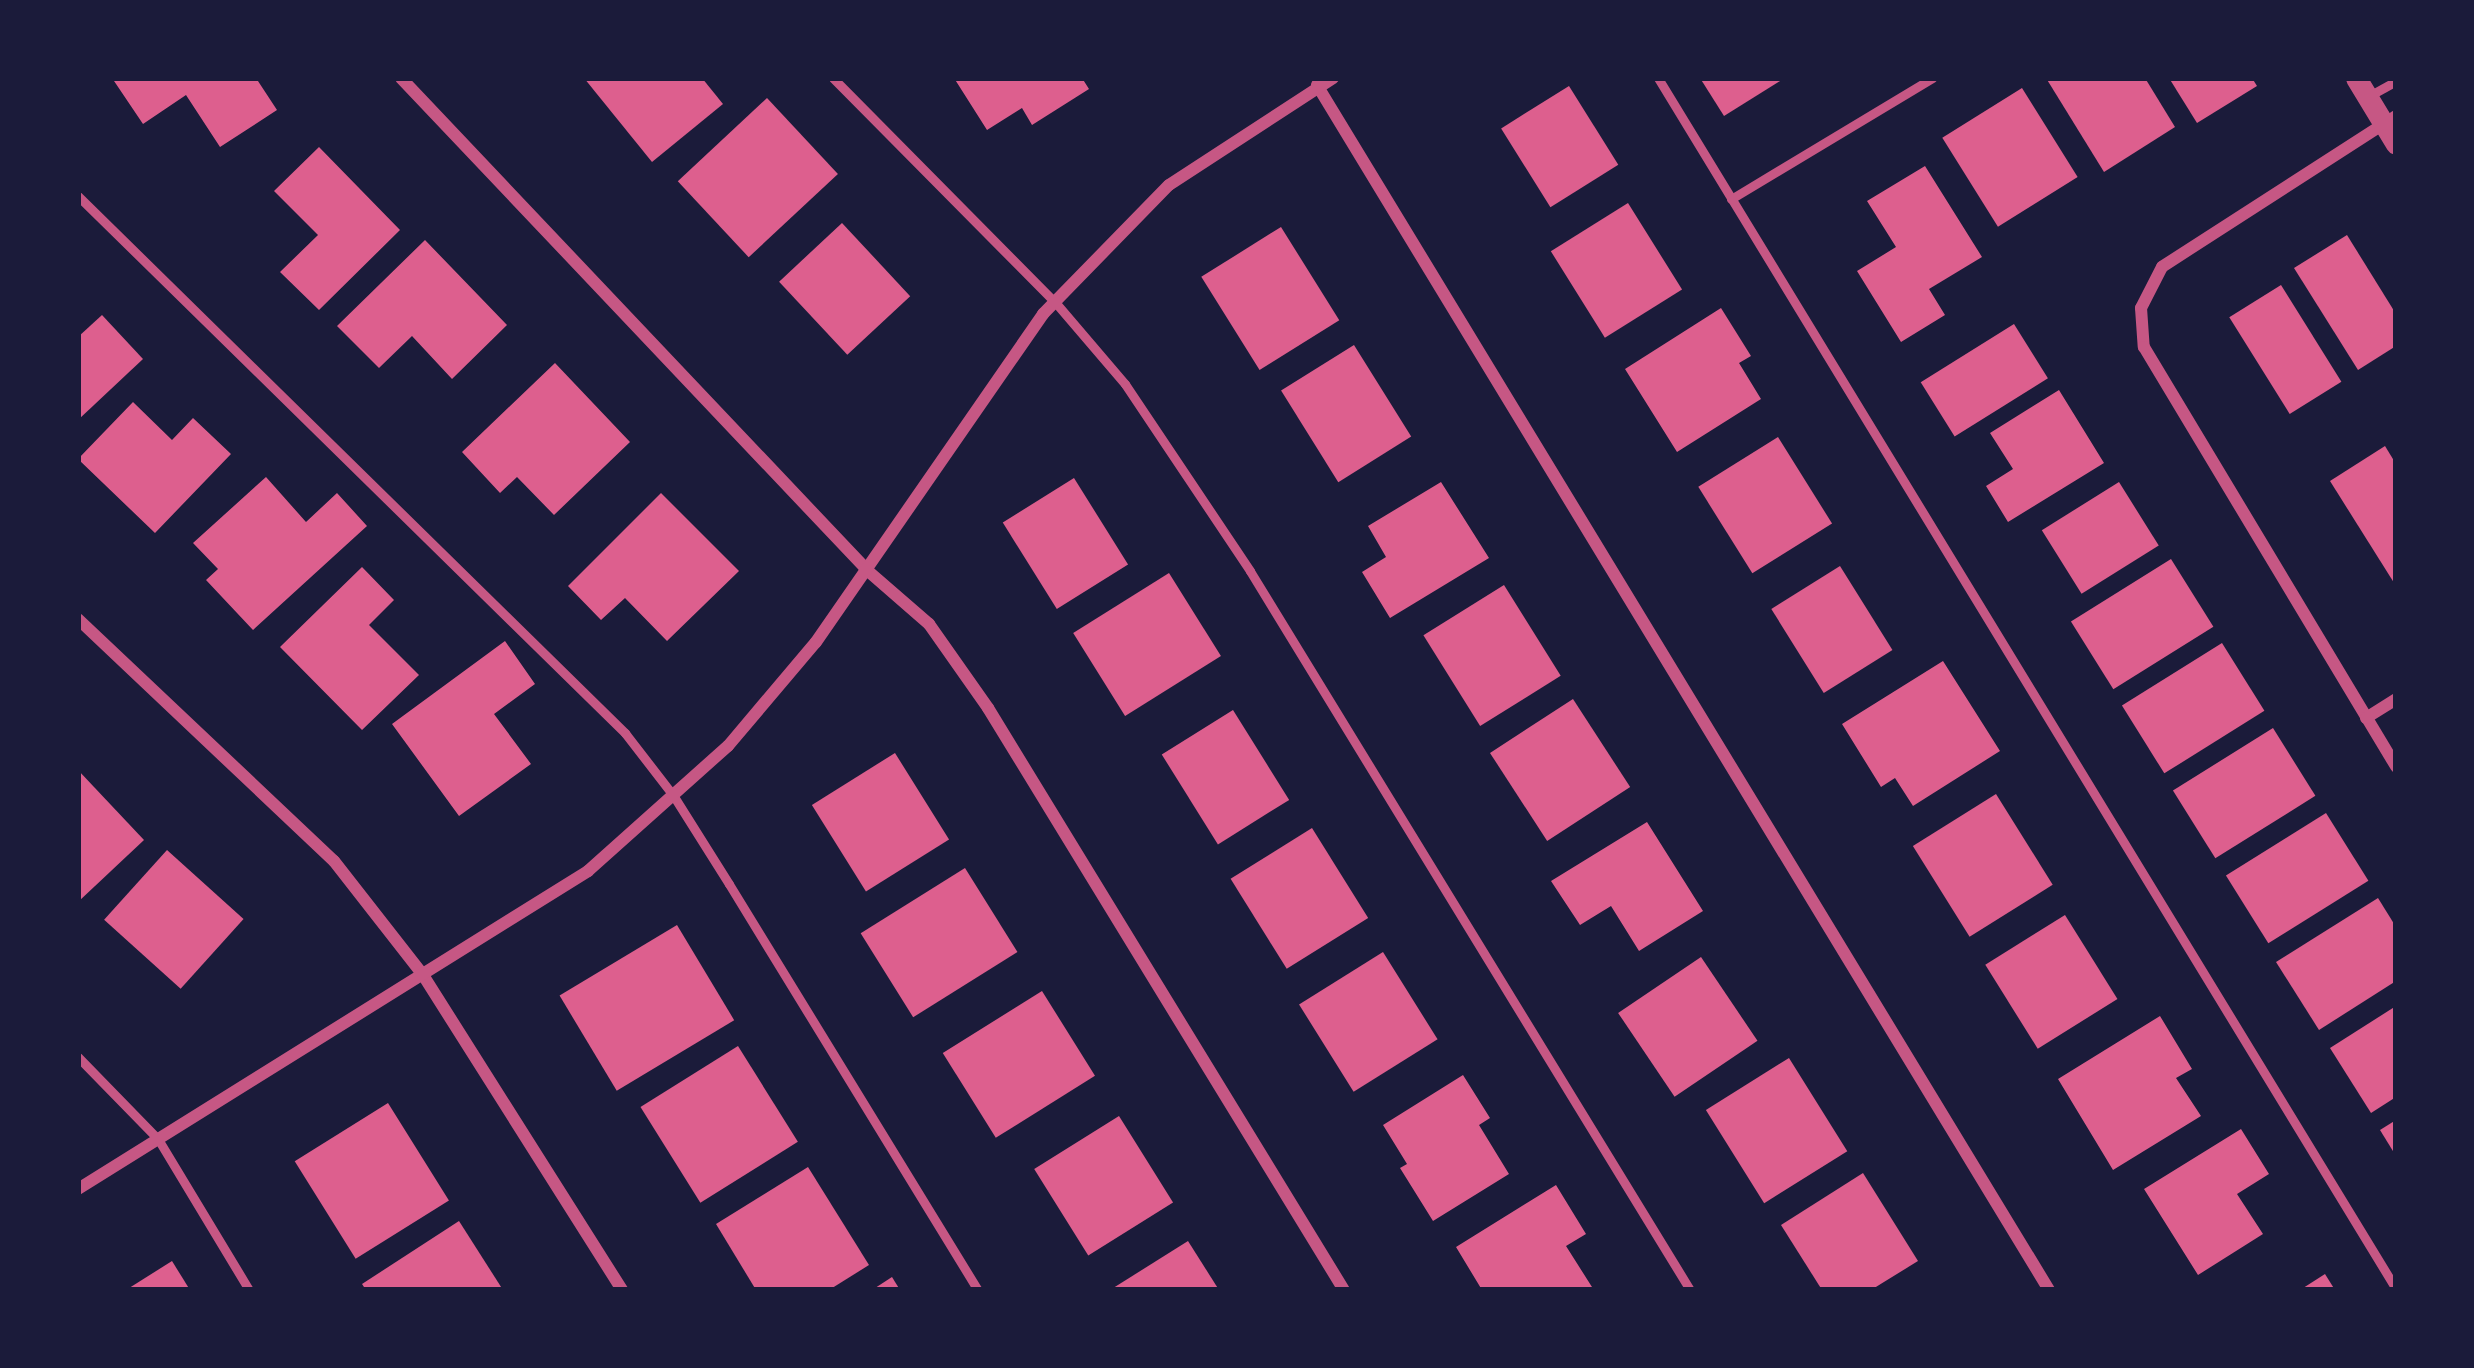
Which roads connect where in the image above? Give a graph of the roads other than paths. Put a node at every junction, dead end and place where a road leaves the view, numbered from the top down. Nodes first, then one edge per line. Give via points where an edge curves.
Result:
1 (401, 78) edge
2 (833, 78) edge
3 (1333, 78) edge
4 (1658, 78) edge
5 (1932, 78) edge
6 (2396, 81) edge
7 (1317, 85) junction
8 (2361, 88) edge
9 (2390, 120) edge
10 (2396, 144) edge
11 (78, 196) edge
12 (1731, 199) junction
13 (1054, 302) junction
14 (868, 571) junction
15 (78, 619) edge
16 (2396, 699) edge
17 (2366, 718) junction
18 (2396, 767) edge
19 (673, 795) junction
20 (423, 975) junction
21 (78, 1057) edge
22 (158, 1139) junction
23 (78, 1189) edge
24 (2396, 1289) edge
25 (249, 1290) edge
26 (622, 1290) edge
27 (977, 1290) edge
28 (1344, 1290) edge
29 (1690, 1290) edge
30 (2049, 1290) edge

1 - 14 street
2 - 13 lane
3 - 7 street
4 - 12 lane
5 - 12 lane
6 - 8 lane
7 - 13 street via 1169,185
7 - 30 street
8 - 9 street
9 - 10 street
9 - 17 street via 2162,267 2140,308 2144,347
11 - 19 lane via 625,733
12 - 24 lane
13 - 14 street
13 - 29 lane via 1125,384 1250,571
14 - 19 street via 728,746
14 - 28 street via 929,624 988,708
15 - 20 street via 334,861
16 - 17 street
17 - 18 street
19 - 20 street via 588,871
19 - 27 lane
20 - 22 street
20 - 26 street
21 - 22 lane
22 - 23 street
22 - 25 lane

